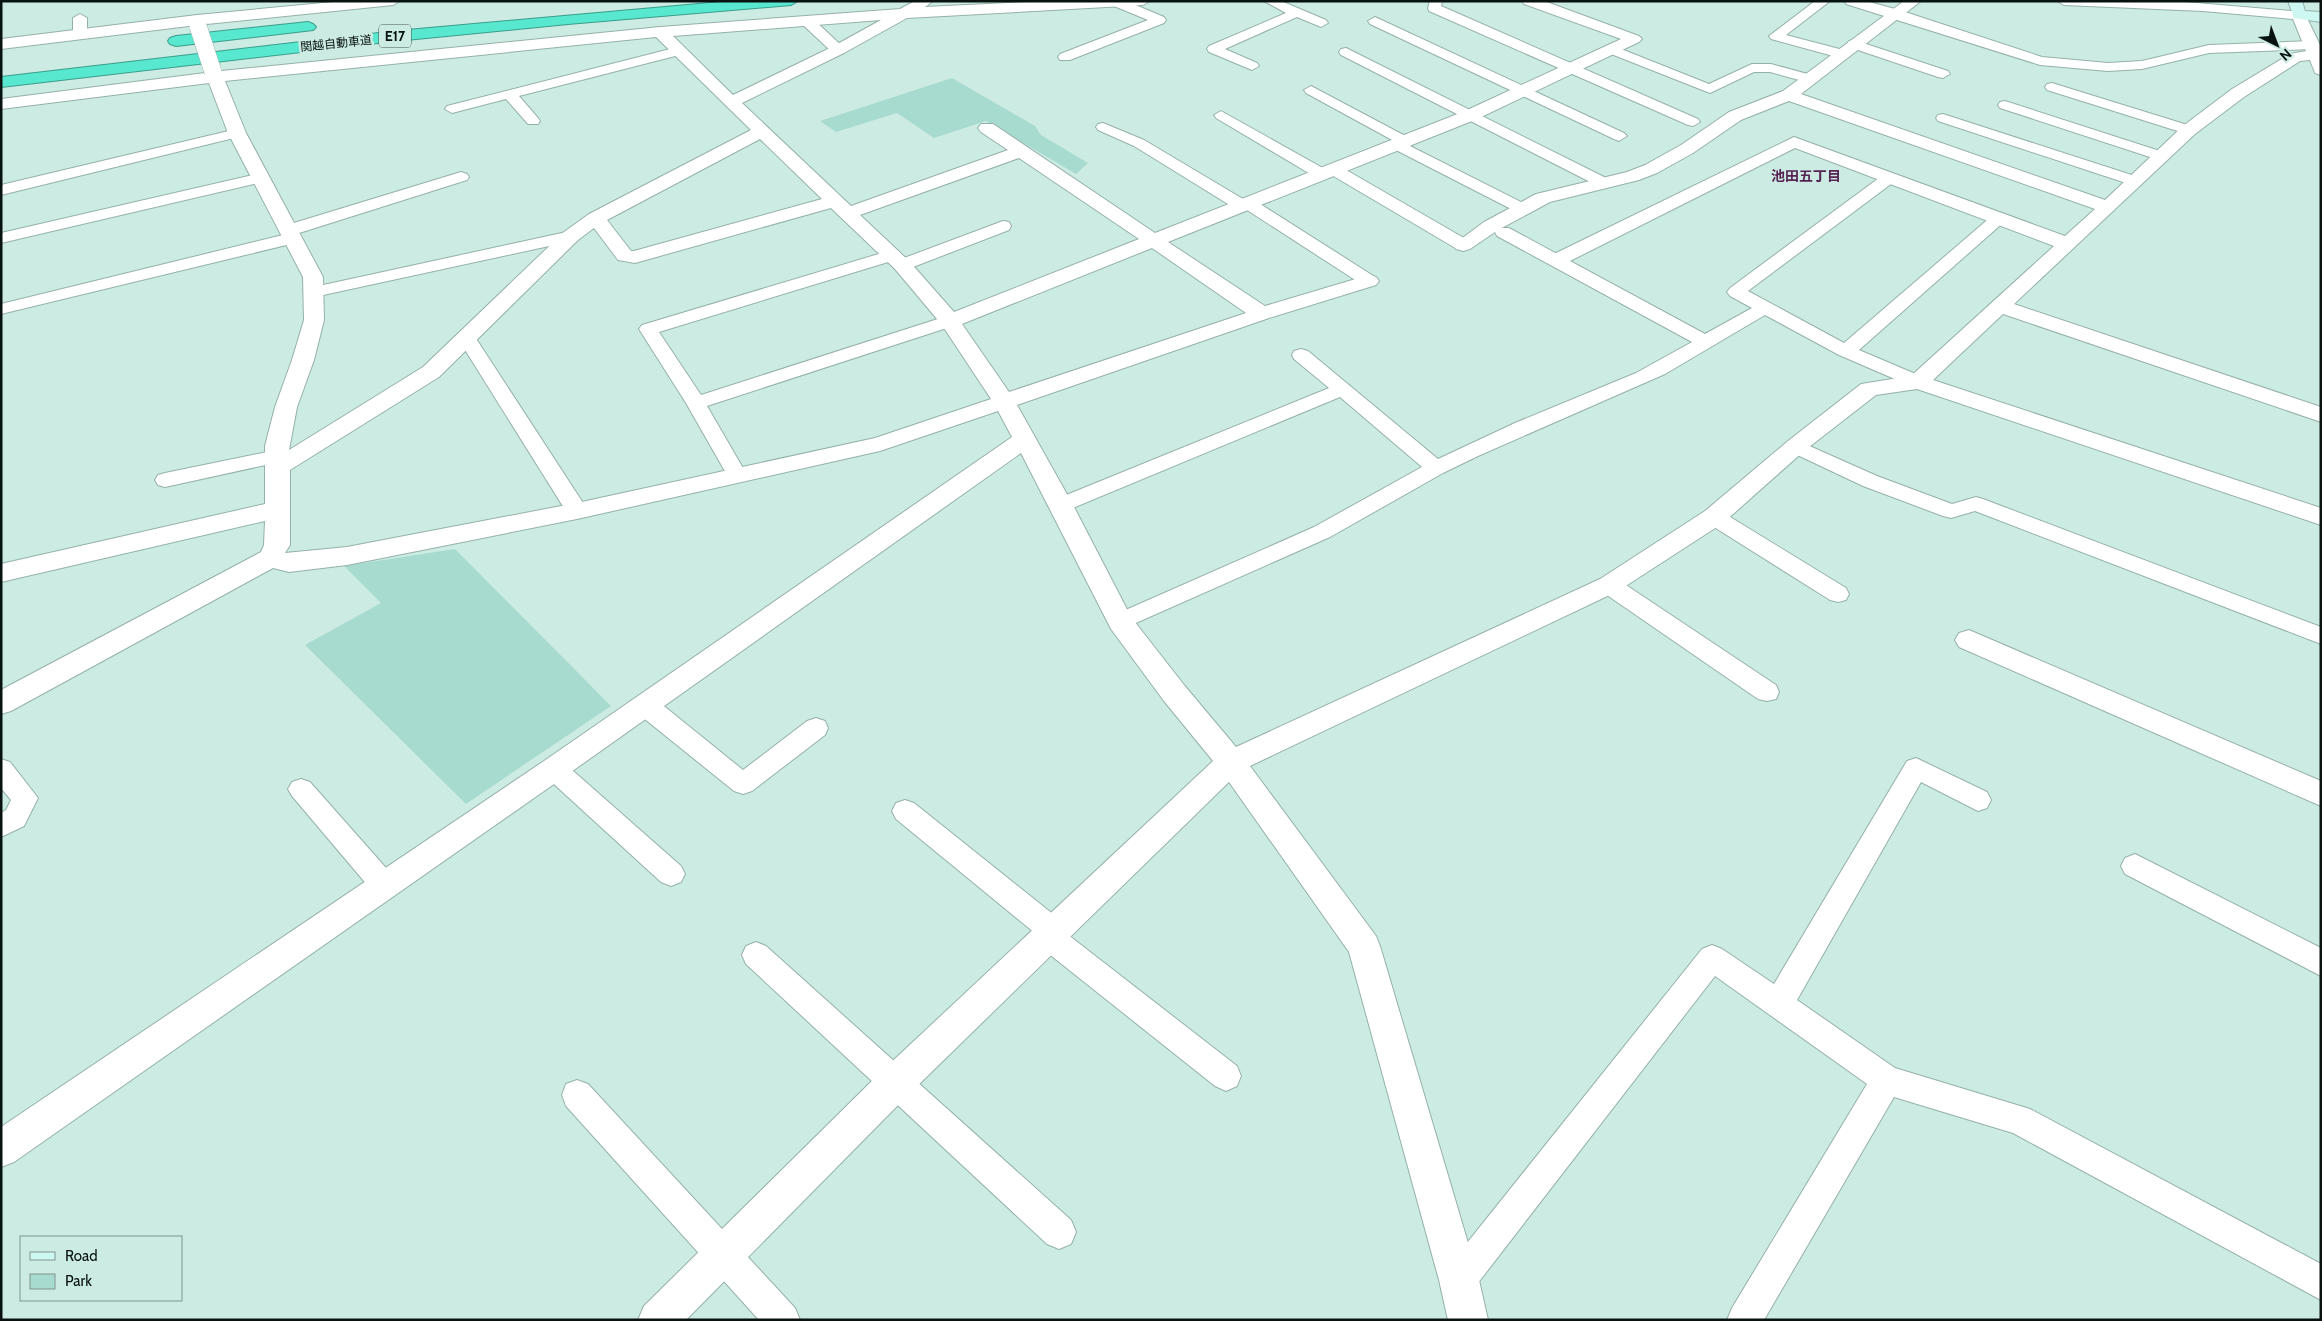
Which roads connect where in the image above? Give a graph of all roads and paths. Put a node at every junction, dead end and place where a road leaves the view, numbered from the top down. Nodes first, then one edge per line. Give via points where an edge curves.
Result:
1 (197, 1) edge
2 (393, 1) edge
3 (790, 1) edge
4 (1143, 1) edge
5 (1270, 1) edge
6 (1436, 1) edge
7 (1529, 1) edge
8 (1824, 1) edge
9 (1851, 1) edge
10 (1914, 1) edge
11 (2064, 1) edge
12 (1119, 2) edge
13 (914, 8) edge
14 (2297, 8) edge
15 (1296, 13) junction
16 (1897, 14) junction
17 (2321, 17) edge
18 (807, 21) junction
19 (1375, 21) dead end
20 (1321, 22) dead end
21 (198, 23) junction
22 (321, 26) dead end
23 (660, 32) junction
24 (1, 44) edge
25 (158, 44) dead end
26 (1854, 44) junction
27 (678, 50) junction
28 (838, 50) junction
29 (1611, 50) junction
30 (1346, 52) dead end
31 (1842, 54) junction
32 (1065, 57) dead end
33 (2316, 57) edge
34 (1252, 66) dead end
35 (1570, 69) junction
36 (214, 74) junction
37 (1943, 74) dead end
38 (1810, 79) junction
39 (1, 82) edge
40 (2052, 87) dead end
41 (1311, 90) dead end
42 (1524, 92) junction
43 (509, 94) junction
44 (1789, 96) junction
45 (731, 102) junction
46 (1, 104) edge
47 (2005, 105) dead end
48 (452, 109) dead end
49 (1221, 115) dead end
50 (1471, 115) junction
51 (1944, 118) dead end
52 (533, 121) dead end
53 (1693, 122) dead end
54 (1103, 127) dead end
55 (986, 128) dead end
56 (2189, 130) junction
57 (760, 132) junction
58 (237, 133) junction
59 (1618, 136) dead end
60 (1402, 144) junction
61 (1021, 151) junction
62 (2161, 156) junction
63 (1329, 172) junction
64 (461, 177) dead end
65 (261, 178) junction
66 (1889, 178) junction
67 (2135, 181) junction
68 (1604, 183) junction
69 (1, 190) edge
70 (1245, 204) junction
71 (841, 207) junction
72 (2108, 207) junction
73 (1521, 208) junction
74 (596, 218) junction
75 (1999, 218) junction
76 (1003, 226) dead end
77 (1503, 232) dead end
78 (292, 234) junction
79 (571, 236) junction
80 (1, 238) edge
81 (1152, 240) junction
82 (2067, 244) junction
83 (1464, 245) joint
84 (897, 260) junction
85 (1557, 260) junction
86 (1369, 281) joint
87 (314, 292) junction
88 (1999, 306) junction
89 (1765, 308) junction
90 (1, 309) edge
91 (1262, 314) junction
92 (950, 321) junction
93 (466, 337) junction
94 (1705, 342) junction
95 (1846, 351) junction
96 (1301, 355) dead end
97 (1918, 382) junction
98 (1342, 389) junction
99 (696, 403) junction
100 (1005, 403) junction
101 (2321, 415) edge
102 (1024, 440) junction
103 (1796, 446) junction
104 (278, 461) junction
105 (1436, 468) junction
106 (737, 474) junction
107 (165, 480) dead end
108 (1061, 505) junction
109 (277, 510) junction
110 (577, 511) junction
111 (1714, 517) junction
112 (2321, 517) edge
113 (270, 558) junction
114 (1, 573) edge
115 (1609, 585) junction
116 (1838, 594) dead end
117 (1120, 622) junction
118 (2321, 636) edge
119 (1969, 640) dead end
120 (1767, 692) dead end
121 (1, 703) edge
122 (645, 705) junction
123 (816, 728) dead end
124 (1231, 762) junction
125 (1, 769) edge
126 (554, 769) junction
127 (301, 789) dead end
128 (2321, 794) edge
129 (1978, 800) dead end
130 (905, 811) dead end
131 (1, 826) edge
132 (2135, 866) dead end
133 (671, 874) dead end
134 (384, 885) junction
135 (1051, 934) junction
136 (756, 955) dead end
137 (2321, 963) edge
138 (1779, 1003) junction
139 (1226, 1076) dead end
140 (1887, 1080) junction
141 (896, 1082) junction
142 (577, 1095) dead end
143 (1, 1149) edge
144 (1059, 1232) dead end
145 (723, 1256) junction
146 (1460, 1280) junction
147 (2321, 1283) edge
148 (658, 1320) edge
149 (783, 1320) edge
150 (1468, 1320) edge
151 (1744, 1320) edge

1 - 21 street
2 - 21 street
3 - 39 highway, 関越自動車道 / E17 via 406,35
4 - 12 street
5 - 15 lane
6 - 35 lane via 1434,8
7 - 29 street via 1634,39
8 - 31 lane via 1776,36
9 - 16 lane
10 - 16 street
11 - 14 street
12 - 13 street via 925,12
12 - 32 lane via 1159,20
13 - 18 street
13 - 28 street
14 - 17 street
14 - 33 street
15 - 20 lane
15 - 34 lane via 1214,49
16 - 26 street
16 - 33 lane via 2040,61 2108,67 2142,65 2209,48
18 - 23 street
18 - 28 lane
19 - 42 lane
21 - 24 street via 80,26
21 - 36 street, bridge
22 - 25 highway, 関越自動車道
23 - 27 street
23 - 36 street
26 - 31 street
26 - 37 lane
27 - 43 lane
27 - 45 street
28 - 45 street
29 - 35 street
29 - 38 lane via 1710,89 1752,68 1771,68
30 - 50 lane
31 - 38 street
33 - 56 street via 2296,57 2238,93
35 - 42 street
35 - 53 lane
36 - 46 street
36 - 58 street
38 - 44 street
40 - 56 lane
41 - 60 lane
42 - 50 street
42 - 59 lane
43 - 48 lane
43 - 52 lane
44 - 68 street via 1735,116 1651,169
44 - 72 street
45 - 57 street
47 - 62 lane
49 - 63 lane
50 - 60 street
50 - 68 lane
51 - 67 lane
54 - 70 lane via 1139,143
55 - 61 street
56 - 62 street
57 - 71 street
57 - 74 street
58 - 65 street
58 - 69 lane
60 - 63 street
60 - 73 lane
61 - 71 street
61 - 81 street
62 - 67 street
63 - 70 street
63 - 83 lane
64 - 78 lane
65 - 78 street
65 - 80 lane
66 - 75 street
66 - 85 street via 1794,142
66 - 89 lane via 1736,292
67 - 72 street
68 - 73 street via 1543,198
70 - 81 street
70 - 86 lane
71 - 74 street via 635,257 625,256
71 - 84 street
72 - 82 street
73 - 83 street
74 - 79 street
75 - 82 street
75 - 95 lane
76 - 84 lane
77 - 85 lane
78 - 87 street via 313,277
78 - 90 lane
79 - 87 lane
79 - 93 street
81 - 91 street
81 - 92 street
82 - 88 street
84 - 92 street
84 - 99 lane via 648,329
85 - 94 lane
86 - 91 street
87 - 104 street via 314,320 286,407 277,446
88 - 97 street
88 - 101 street
89 - 94 lane
89 - 95 lane
91 - 100 street
92 - 99 lane
92 - 100 street
93 - 104 street via 431,372
93 - 110 lane
94 - 105 lane via 1687,356 1497,437
95 - 97 lane
96 - 98 lane
97 - 103 street via 1869,389
97 - 112 street
98 - 105 lane
98 - 108 lane
99 - 106 lane
100 - 102 street
100 - 106 street via 880,444
102 - 108 street
102 - 122 street
103 - 111 street
103 - 118 lane via 1870,481 1951,511 1976,504
104 - 107 lane
104 - 109 street
105 - 117 lane via 1322,532
106 - 110 street
108 - 117 street
109 - 113 street via 277,546
109 - 114 street
110 - 113 street via 348,556 289,562
111 - 115 street
111 - 116 lane
113 - 121 street
115 - 120 lane
115 - 124 street
117 - 124 street
119 - 128 street
122 - 123 lane via 743,784
122 - 126 street
124 - 135 street
124 - 146 street via 1364,946
125 - 131 lane via 25,798 14,818
126 - 133 lane
126 - 134 street
127 - 134 lane
129 - 138 lane via 1916,768
130 - 135 lane
132 - 137 lane
134 - 143 street
135 - 139 lane
135 - 141 street
136 - 141 lane
138 - 140 lane
138 - 146 lane via 1712,958
140 - 147 lane via 2019,1120
140 - 151 lane
141 - 144 lane
141 - 145 street
142 - 145 lane
145 - 148 street
145 - 149 lane
146 - 150 street

